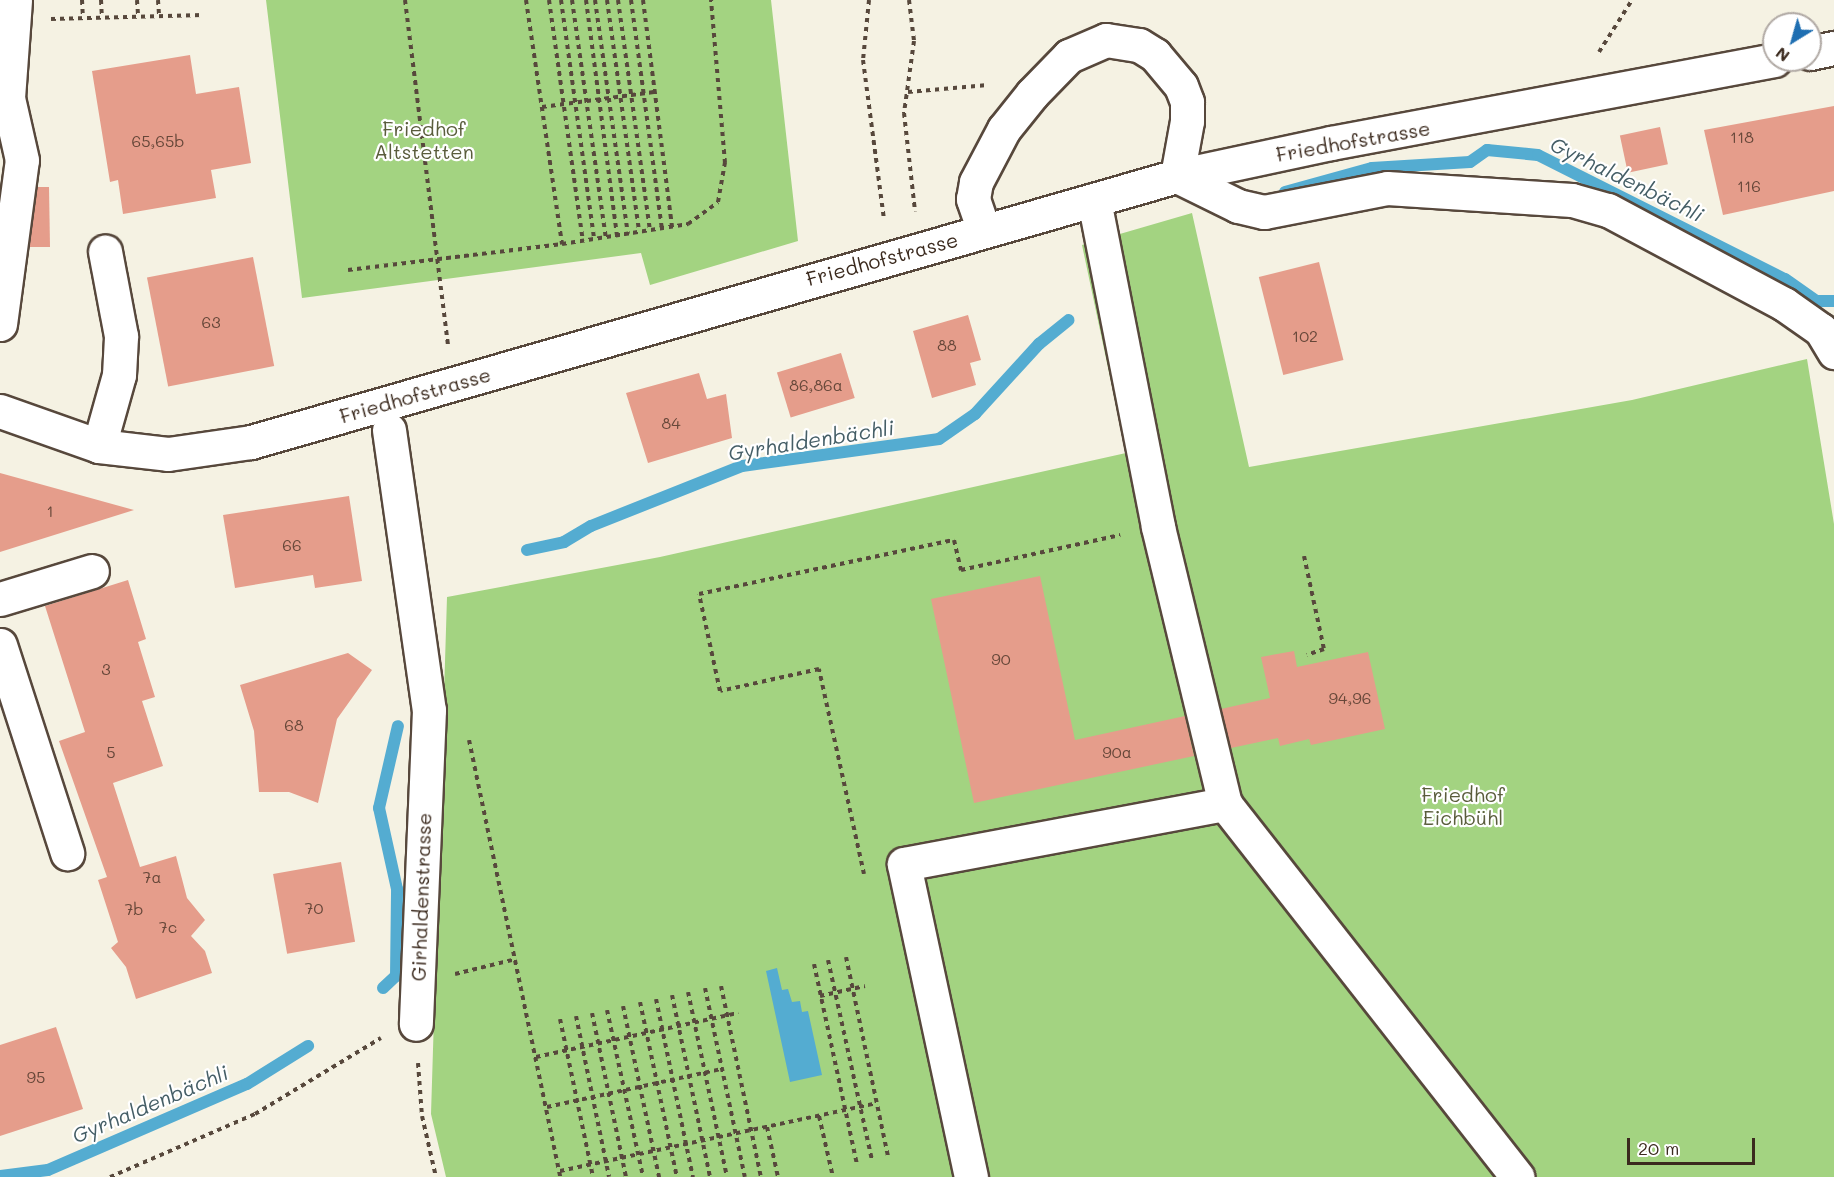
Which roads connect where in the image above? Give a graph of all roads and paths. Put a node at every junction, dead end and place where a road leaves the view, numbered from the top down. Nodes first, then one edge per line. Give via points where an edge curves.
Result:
1 (15, 0) edge
2 (82, 0) edge
3 (101, 0) edge
4 (137, 0) edge
5 (158, 0) edge
6 (405, 0) edge
7 (526, 0) edge
8 (549, 0) edge
9 (561, 0) edge
10 (572, 0) edge
11 (586, 0) edge
12 (595, 0) edge
13 (607, 0) edge
14 (618, 0) edge
15 (631, 0) edge
16 (643, 0) edge
17 (711, 0) edge
18 (869, 0) edge
19 (909, 0) edge
20 (1632, 0) edge
21 (204, 15) dead end
22 (138, 16) junction
23 (159, 16) junction
24 (102, 17) junction
25 (83, 18) junction
26 (58, 19) dead end
27 (1762, 62) edge
28 (992, 85) dead end
29 (654, 92) junction
30 (908, 92) junction
31 (644, 94) junction
32 (632, 95) junction
33 (1590, 96) junction
34 (621, 97) junction
35 (609, 99) junction
36 (599, 100) junction
37 (587, 101) junction
38 (575, 103) junction
39 (564, 105) junction
40 (542, 107) junction
41 (1177, 177) junction
42 (1094, 200) junction
43 (916, 215) dead end
44 (672, 227) junction
45 (662, 229) junction
46 (650, 231) junction
47 (984, 231) junction
48 (639, 232) junction
49 (628, 234) junction
50 (617, 236) junction
51 (606, 238) junction
52 (594, 239) junction
53 (583, 241) junction
54 (562, 244) junction
55 (105, 251) dead end
56 (891, 256) junction
57 (437, 257) junction
58 (348, 270) dead end
59 (0, 324) edge
60 (449, 348) dead end
61 (1834, 352) edge
62 (0, 411) edge
63 (389, 430) dead end
64 (99, 446) junction
65 (1158, 527) junction
66 (1304, 556) dead end
67 (92, 571) dead end
68 (0, 599) edge
69 (0, 645) edge
70 (1307, 655) dead end
71 (429, 710) junction
72 (1225, 804) junction
73 (66, 853) dead end
74 (864, 877) dead end
75 (846, 957) dead end
76 (516, 959) junction
77 (828, 960) dead end
78 (814, 964) dead end
79 (419, 975) junction
80 (721, 986) dead end
81 (865, 986) dead end
82 (705, 988) dead end
83 (853, 989) junction
84 (688, 992) dead end
85 (836, 993) junction
86 (672, 995) dead end
87 (820, 996) junction
88 (656, 999) dead end
89 (640, 1002) dead end
90 (623, 1006) dead end
91 (607, 1010) dead end
92 (592, 1013) dead end
93 (738, 1013) dead end
94 (727, 1015) junction
95 (576, 1016) dead end
96 (560, 1019) dead end
97 (711, 1019) junction
98 (694, 1022) junction
99 (416, 1024) junction
100 (679, 1026) junction
101 (662, 1029) junction
102 (646, 1033) junction
103 (630, 1036) junction
104 (614, 1040) junction
105 (598, 1043) junction
106 (582, 1046) junction
107 (566, 1050) junction
108 (536, 1057) junction
109 (722, 1069) junction
110 (705, 1073) junction
111 (689, 1076) junction
112 (673, 1079) junction
113 (657, 1083) junction
114 (641, 1086) junction
115 (624, 1090) junction
116 (608, 1094) junction
117 (593, 1097) junction
118 (577, 1101) junction
119 (877, 1103) junction
120 (546, 1107) junction
121 (860, 1107) junction
122 (845, 1110) junction
123 (819, 1116) junction
124 (767, 1127) junction
125 (752, 1130) junction
126 (736, 1133) junction
127 (719, 1137) junction
128 (702, 1140) junction
129 (687, 1144) junction
130 (670, 1147) junction
131 (654, 1151) junction
132 (638, 1154) junction
133 (622, 1157) junction
134 (888, 1157) dead end
135 (872, 1160) dead end
136 (606, 1161) junction
137 (590, 1164) junction
138 (857, 1165) dead end
139 (560, 1171) junction
140 (110, 1177) edge
141 (436, 1177) edge
142 (560, 1177) edge
143 (593, 1177) edge
144 (609, 1177) edge
145 (626, 1177) edge
146 (643, 1177) edge
147 (659, 1177) edge
148 (677, 1177) edge
149 (693, 1177) edge
150 (710, 1177) edge
151 (727, 1177) edge
152 (745, 1177) edge
153 (761, 1177) edge
154 (778, 1177) edge
155 (833, 1177) edge
156 (970, 1177) edge
157 (1517, 1177) edge

1 - 59 street via 8,98 22,160
2 - 25 path
3 - 24 path
4 - 22 path
5 - 23 path
6 - 57 path
7 - 40 path
8 - 39 path
9 - 38 path
10 - 37 path
11 - 36 path
12 - 35 path
13 - 34 path
14 - 32 path
15 - 31 path
16 - 29 path
17 - 44 path via 725,163 718,202 688,224
18 - 56 path via 863,60
19 - 30 path via 914,41
20 - 33 path via 1584,75
21 - 23 path
22 - 23 path
22 - 24 path
24 - 25 path
25 - 26 path
27 - 33 street, Friedhofstrasse
28 - 30 path
29 - 31 path
29 - 44 path
30 - 43 path via 904,113
31 - 32 path
31 - 45 path
32 - 34 path
32 - 46 path
33 - 41 street, Friedhofstrasse via 1331,143
34 - 35 path
34 - 48 path
35 - 36 path
35 - 49 path
36 - 37 path
36 - 50 path
37 - 38 path
37 - 51 path
38 - 39 path
38 - 52 path
39 - 40 path
39 - 53 path
40 - 54 path
41 - 42 street, Friedhofstrasse
41 - 47 street via 1187,122 1187,102 1181,86 1155,55 1139,45 1106,40 1069,56 1004,129 976,182 973,199
41 - 61 street via 1238,206 1264,212 1387,188 1572,200 1608,210 1784,304 1821,330
42 - 47 street, Friedhofstrasse
42 - 65 street
44 - 45 path
45 - 46 path
46 - 48 path
47 - 56 street, Friedhofstrasse
48 - 49 path
49 - 50 path
50 - 51 path
51 - 52 path
52 - 53 path
53 - 54 path
54 - 57 path
55 - 64 street via 121,336 119,375
56 - 64 street, Friedhofstrasse via 251,442 168,454
57 - 58 path
57 - 60 path
62 - 64 street, Friedhofstrasse
63 - 71 street, Girhaldenstrasse
65 - 72 street
65 - 74 path via 961,570 954,540 699,594 720,690 819,669
66 - 70 path via 1324,650
67 - 68 street
69 - 73 street
71 - 76 path via 460,714 478,770
71 - 79 street, Girhaldenstrasse
72 - 156 street via 904,864
72 - 157 street
75 - 83 path
76 - 79 path via 449,975
76 - 108 path
77 - 85 path
78 - 87 path
79 - 99 street, Girhaldenstrasse
80 - 94 path
81 - 83 path
82 - 97 path
83 - 85 path
83 - 119 path
84 - 98 path
85 - 87 path
85 - 121 path
86 - 100 path
87 - 122 path
88 - 101 path
89 - 102 path
90 - 103 path
91 - 104 path
92 - 105 path
93 - 94 path
94 - 97 path
94 - 125 path
95 - 106 path
96 - 107 path
97 - 98 path
97 - 109 path
98 - 100 path
98 - 110 path
99 - 140 path via 399,1027 255,1114
99 - 141 path via 422,1116
100 - 101 path
100 - 111 path
101 - 102 path
101 - 112 path
102 - 103 path
102 - 113 path
103 - 104 path
103 - 114 path
104 - 105 path
104 - 115 path
105 - 106 path
105 - 116 path
106 - 107 path
106 - 117 path
107 - 108 path
107 - 118 path
108 - 120 path
109 - 110 path
109 - 126 path
110 - 111 path
110 - 127 path
111 - 112 path
111 - 128 path
112 - 113 path
112 - 129 path
113 - 114 path
113 - 130 path
114 - 115 path
114 - 131 path
115 - 116 path
115 - 132 path
116 - 117 path
116 - 133 path
117 - 118 path
117 - 136 path
118 - 120 path
118 - 137 path
119 - 121 path
119 - 134 path
120 - 139 path
121 - 122 path
121 - 135 path
122 - 123 path
122 - 138 path
123 - 124 path
123 - 155 path
124 - 125 path
124 - 154 path
125 - 126 path
125 - 153 path
126 - 127 path
126 - 152 path
127 - 128 path
127 - 151 path
128 - 129 path
128 - 150 path
129 - 130 path
129 - 149 path
130 - 131 path
130 - 148 path
131 - 132 path
131 - 147 path
132 - 133 path
132 - 146 path
133 - 136 path
133 - 145 path
136 - 137 path
136 - 144 path
137 - 139 path
137 - 143 path
139 - 142 path

